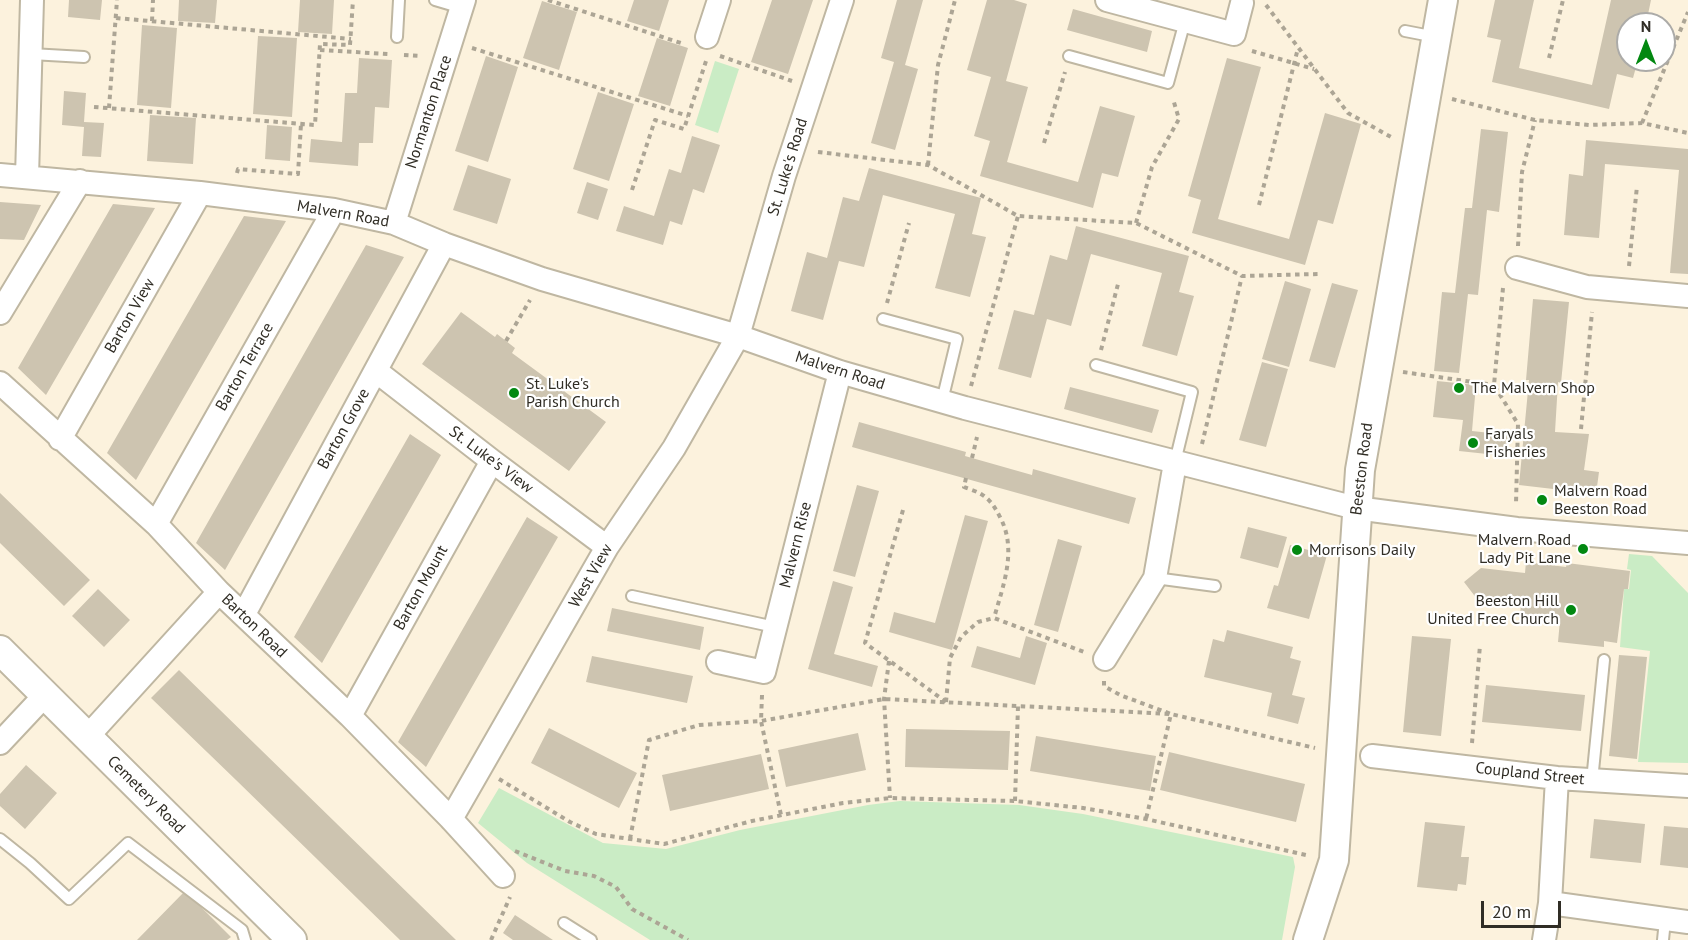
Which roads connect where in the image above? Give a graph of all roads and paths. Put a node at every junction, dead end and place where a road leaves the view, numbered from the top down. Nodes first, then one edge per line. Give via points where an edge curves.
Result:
1 (32, 0) edge
2 (117, 0) edge
3 (153, 0) edge
4 (353, 0) edge
5 (399, 0) edge
6 (435, 0) edge
7 (548, 0) edge
8 (719, 0) edge
9 (842, 0) edge
10 (955, 0) edge
11 (1107, 0) edge
12 (1443, 0) edge
13 (1563, 0) edge
14 (1252, 1) edge
15 (463, 4) edge
16 (1688, 12) edge
17 (116, 18) junction
18 (152, 21) junction
19 (1185, 21) junction
20 (1405, 31) dead end
21 (1234, 34) junction
22 (397, 37) dead end
23 (1436, 37) junction
24 (351, 39) junction
25 (708, 44) junction
26 (1298, 48) junction
27 (320, 50) junction
28 (449, 50) junction
29 (31, 54) junction
30 (388, 54) dead end
31 (400, 55) dead end
32 (1069, 56) joint
33 (84, 57) dead end
34 (1550, 58) dead end
35 (1294, 63) junction
36 (1314, 69) junction
37 (1168, 83) junction
38 (813, 88) junction
39 (1426, 92) junction
40 (94, 107) dead end
41 (109, 108) junction
42 (688, 117) junction
43 (1535, 120) junction
44 (1642, 123) junction
45 (301, 124) junction
46 (1688, 133) edge
47 (1044, 143) dead end
48 (793, 149) junction
49 (1416, 150) junction
50 (928, 165) junction
51 (0, 175) edge
52 (27, 177) junction
53 (80, 182) junction
54 (1637, 186) dead end
55 (632, 190) dead end
56 (200, 193) junction
57 (234, 197) junction
58 (1259, 205) dead end
59 (334, 210) junction
60 (1018, 216) junction
61 (394, 223) junction
62 (909, 223) dead end
63 (1136, 223) junction
64 (444, 244) junction
65 (1517, 268) junction
66 (1318, 274) dead end
67 (1242, 276) junction
68 (542, 279) junction
69 (1118, 284) dead end
70 (1594, 288) junction
71 (1627, 291) junction
72 (1688, 296) edge
73 (0, 312) edge
74 (883, 319) joint
75 (738, 336) junction
76 (506, 341) dead end
77 (1096, 365) joint
78 (1377, 368) junction
79 (376, 371) junction
80 (840, 372) junction
81 (0, 382) edge
82 (1494, 385) junction
83 (942, 401) junction
84 (965, 408) junction
85 (1581, 429) dead end
86 (60, 439) junction
87 (492, 461) junction
88 (1186, 465) junction
89 (966, 478) dead end
90 (1356, 508) junction
91 (903, 510) dead end
92 (156, 524) junction
93 (1517, 529) junction
94 (1688, 543) edge
95 (607, 547) junction
96 (1155, 579) junction
97 (1215, 586) dead end
98 (219, 592) junction
99 (632, 596) dead end
100 (244, 614) junction
101 (994, 618) junction
102 (776, 627) junction
103 (1480, 645) dead end
104 (0, 650) edge
105 (1105, 659) junction
106 (889, 660) junction
107 (1604, 660) dead end
108 (718, 662) dead end
109 (764, 672) junction
110 (46, 694) junction
111 (884, 699) junction
112 (946, 702) junction
113 (1018, 706) junction
114 (1171, 714) junction
115 (350, 716) junction
116 (760, 721) junction
117 (88, 736) junction
118 (0, 743) edge
119 (1340, 754) junction
120 (1372, 756) dead end
121 (480, 768) junction
122 (1470, 768) junction
123 (1557, 778) junction
124 (1592, 781) junction
125 (1688, 786) edge
126 (890, 798) junction
127 (1015, 801) junction
128 (781, 815) junction
129 (451, 819) junction
130 (1146, 819) junction
131 (0, 839) edge
132 (630, 839) junction
133 (476, 847) junction
134 (1334, 860) junction
135 (503, 876) joint
136 (1550, 903) junction
137 (1688, 922) edge
138 (564, 923) dead end
139 (1664, 930) edge
140 (289, 939) edge
141 (245, 940) edge
142 (491, 940) edge
143 (591, 940) edge
144 (687, 940) edge
145 (1308, 940) edge
146 (1544, 940) edge

1 - 29 street
2 - 17 path
3 - 18 path
4 - 24 path
5 - 22 lane
6 - 15 lane
7 - 25 path
8 - 25 street
9 - 38 street, St. Luke's Road
10 - 50 path via 938,65
11 - 19 street
12 - 23 street, Beeston Road
13 - 34 path
14 - 21 street
14 - 26 path
15 - 28 street, Normanton Place
16 - 44 path
17 - 18 path
17 - 41 path
18 - 24 path
19 - 21 street
19 - 37 lane
20 - 23 lane
21 - 35 path via 1231,45
23 - 39 street, Beeston Road
24 - 27 path via 350,45 320,44
25 - 38 path
25 - 42 path
26 - 35 path
26 - 36 path
27 - 30 path
27 - 45 path via 315,125
28 - 31 path
28 - 42 path
28 - 61 street, Normanton Place
29 - 33 lane
29 - 52 street
32 - 37 lane
32 - 47 path
35 - 36 path
35 - 58 path
36 - 49 path via 1348,112
37 - 63 path via 1179,119 1152,167
38 - 48 street, St. Luke's Road
39 - 43 path
39 - 49 street, Beeston Road
40 - 41 path
41 - 45 path
42 - 55 path via 684,129 655,120
43 - 44 path via 1589,125
43 - 65 path via 1522,172
44 - 46 path
45 - 57 path via 298,174 238,169
48 - 50 path
48 - 75 street, St. Luke's Road
49 - 78 street, Beeston Road
50 - 60 path
51 - 52 street, Malvern Road
52 - 53 street, Malvern Road
53 - 56 street, Malvern Road
53 - 73 street
54 - 71 path
56 - 57 street, Malvern Road
56 - 86 street, Barton View
57 - 59 street, Malvern Road
59 - 61 street, Malvern Road
59 - 92 street, Barton Terrace
60 - 63 path
60 - 84 path
61 - 64 street, Malvern Road
62 - 74 path
63 - 67 path
64 - 68 street, Malvern Road
64 - 79 street, Barton Grove
65 - 70 street
65 - 82 path via 1502,290
66 - 67 path
67 - 88 path
68 - 75 street, Malvern Road
68 - 76 path
69 - 77 path
70 - 71 street
70 - 85 path
71 - 72 street
74 - 83 lane via 957,339
75 - 80 street, Malvern Road
75 - 95 street, West View via 674,448
77 - 88 lane via 1191,392
78 - 82 path
78 - 90 street, Beeston Road
79 - 87 street, St. Luke's View
79 - 100 street, Barton Grove
80 - 83 street, Malvern Road
80 - 102 street, Malvern Rise
81 - 86 street, Barton Road
82 - 93 path via 1518,424
83 - 84 street, Malvern Road
84 - 88 street, Malvern Road
86 - 92 street, Barton Road
87 - 95 street, St. Luke's View
87 - 115 street, Barton Mount
88 - 90 street, Malvern Road
88 - 96 street
89 - 101 path via 964,487 981,494 995,507 1006,530 1008,561
90 - 93 street, Malvern Road
90 - 119 street, Beeston Road
91 - 106 path via 865,643
92 - 98 street, Barton Road
93 - 94 street, Malvern Road
95 - 121 street, West View
96 - 97 lane
96 - 105 street
98 - 100 street, Barton Road
98 - 117 street
99 - 102 lane
100 - 115 street, Barton Road
101 - 105 path
101 - 112 path via 978,622 961,637 950,658
102 - 109 street, Malvern Rise
103 - 122 path
104 - 110 street, Cemetery Road
105 - 114 path via 1104,686
106 - 111 path
106 - 112 path
107 - 124 lane
108 - 109 street
109 - 116 path
110 - 117 street, Cemetery Road
110 - 118 street
111 - 112 path
111 - 116 path
111 - 126 path
112 - 113 path
113 - 114 path
113 - 127 path
114 - 119 path
114 - 130 path
115 - 129 street, Barton Road
116 - 128 path
116 - 132 path via 699,725 649,740
117 - 140 street, Cemetery Road
119 - 134 street, Beeston Road
120 - 122 street, Coupland Street
121 - 129 street, West View
121 - 132 path via 570,822 596,834
122 - 123 street, Coupland Street
123 - 124 street, Coupland Street
123 - 136 street
124 - 125 street, Coupland Street
126 - 127 path
126 - 128 path
127 - 130 path
128 - 132 path via 664,844
129 - 133 street, Barton Road
130 - 134 path
131 - 141 lane via 69,899 128,843 242,930
133 - 135 street, Barton Road
133 - 144 path via 514,850 565,871 594,876 616,887 632,909
134 - 145 street, Beeston Road
135 - 142 path via 510,899
136 - 139 street
136 - 146 street
137 - 139 street
138 - 143 lane

